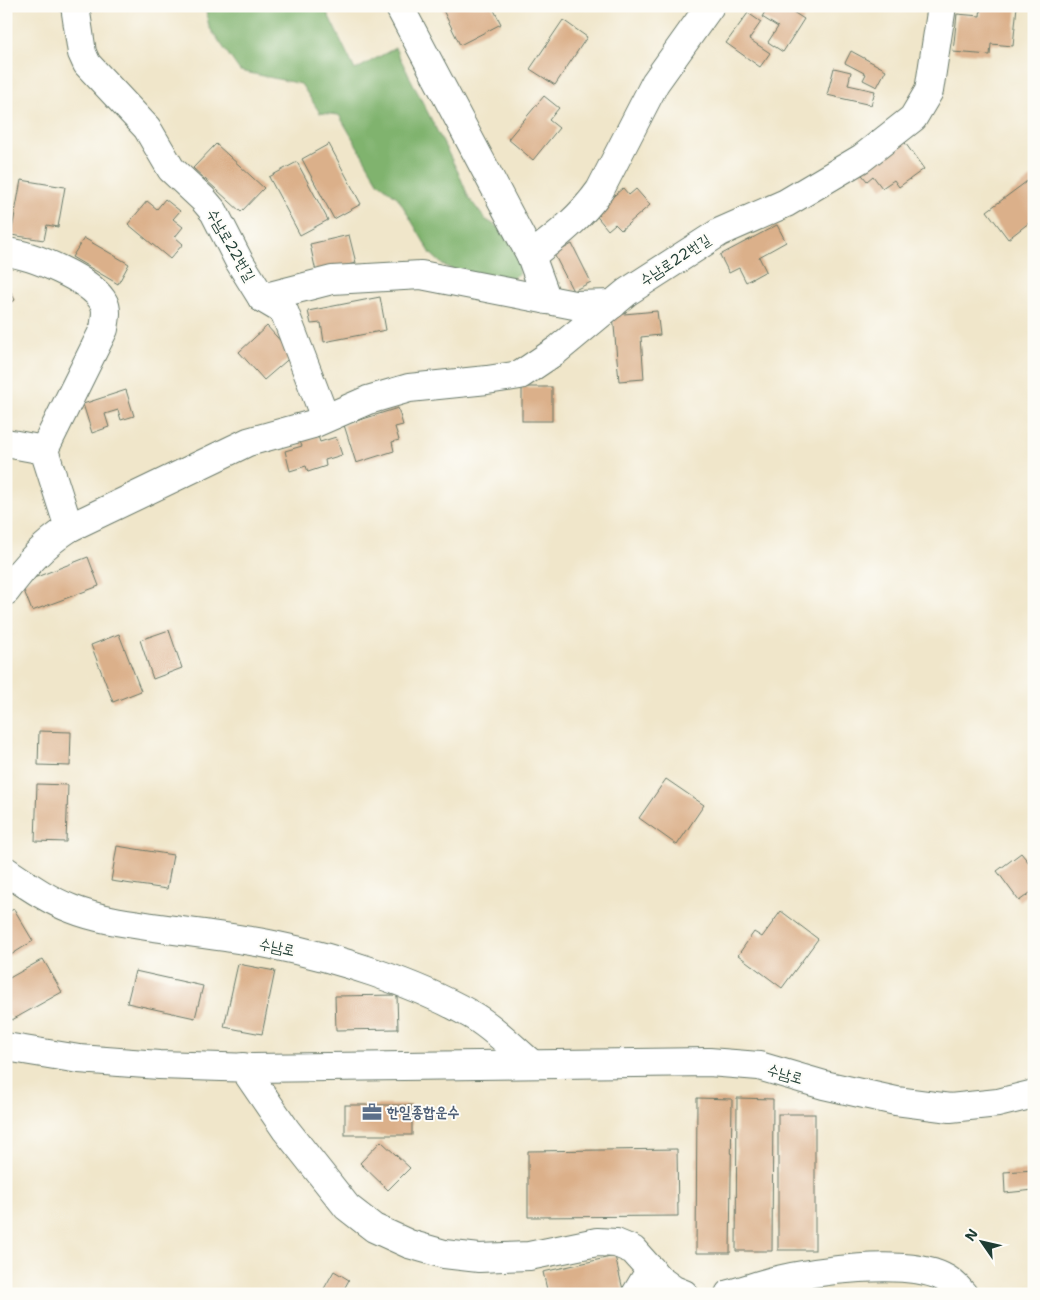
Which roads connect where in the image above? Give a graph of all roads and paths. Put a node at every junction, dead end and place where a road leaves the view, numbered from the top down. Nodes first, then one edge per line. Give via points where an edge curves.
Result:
1 (75, 6) edge
2 (399, 6) edge
3 (710, 6) edge
4 (942, 6) edge
5 (6, 252) edge
6 (531, 256) junction
7 (262, 298) junction
8 (547, 300) junction
9 (613, 304) junction
10 (325, 418) junction
11 (6, 444) edge
12 (44, 450) junction
13 (69, 528) junction
14 (6, 591) edge
15 (6, 871) edge
16 (6, 1048) edge
17 (532, 1064) junction
18 (243, 1067) junction
19 (1034, 1094) edge
20 (651, 1270) junction
21 (636, 1294) edge
22 (684, 1294) edge
23 (729, 1294) edge
24 (963, 1294) edge

1 - 7 street, 수남로22번길 via 82,53 87,64 147,128 171,169 214,212
2 - 6 street
3 - 6 street via 655,83 592,202 562,232
4 - 9 street, 수남로22번길 via 929,91 913,118 862,158 786,203 720,232 626,292
5 - 12 street via 22,254 66,272 94,291 104,303 104,329
6 - 8 street
7 - 8 street via 332,280 421,275
7 - 10 street, 수남로22번길 via 284,311
8 - 9 street via 574,305
9 - 10 street, 수남로22번길 via 558,350 520,375 409,388
10 - 13 street, 수남로22번길 via 248,442
11 - 12 street
12 - 13 street
13 - 14 street, 수남로22번길 via 37,554
15 - 17 street, 수남로 via 48,898 96,917 272,945 406,984 471,1014
16 - 18 street, 수남로 via 159,1065
17 - 18 street, 수남로
17 - 19 street, 수남로 via 709,1062 759,1066 896,1101 950,1108 998,1104
18 - 20 street via 286,1130 347,1207 374,1228 409,1244 444,1254 479,1258 529,1256 597,1242 616,1242 633,1250
20 - 21 street
20 - 22 street via 674,1290
23 - 24 street via 810,1274 885,1268 922,1270 943,1277

